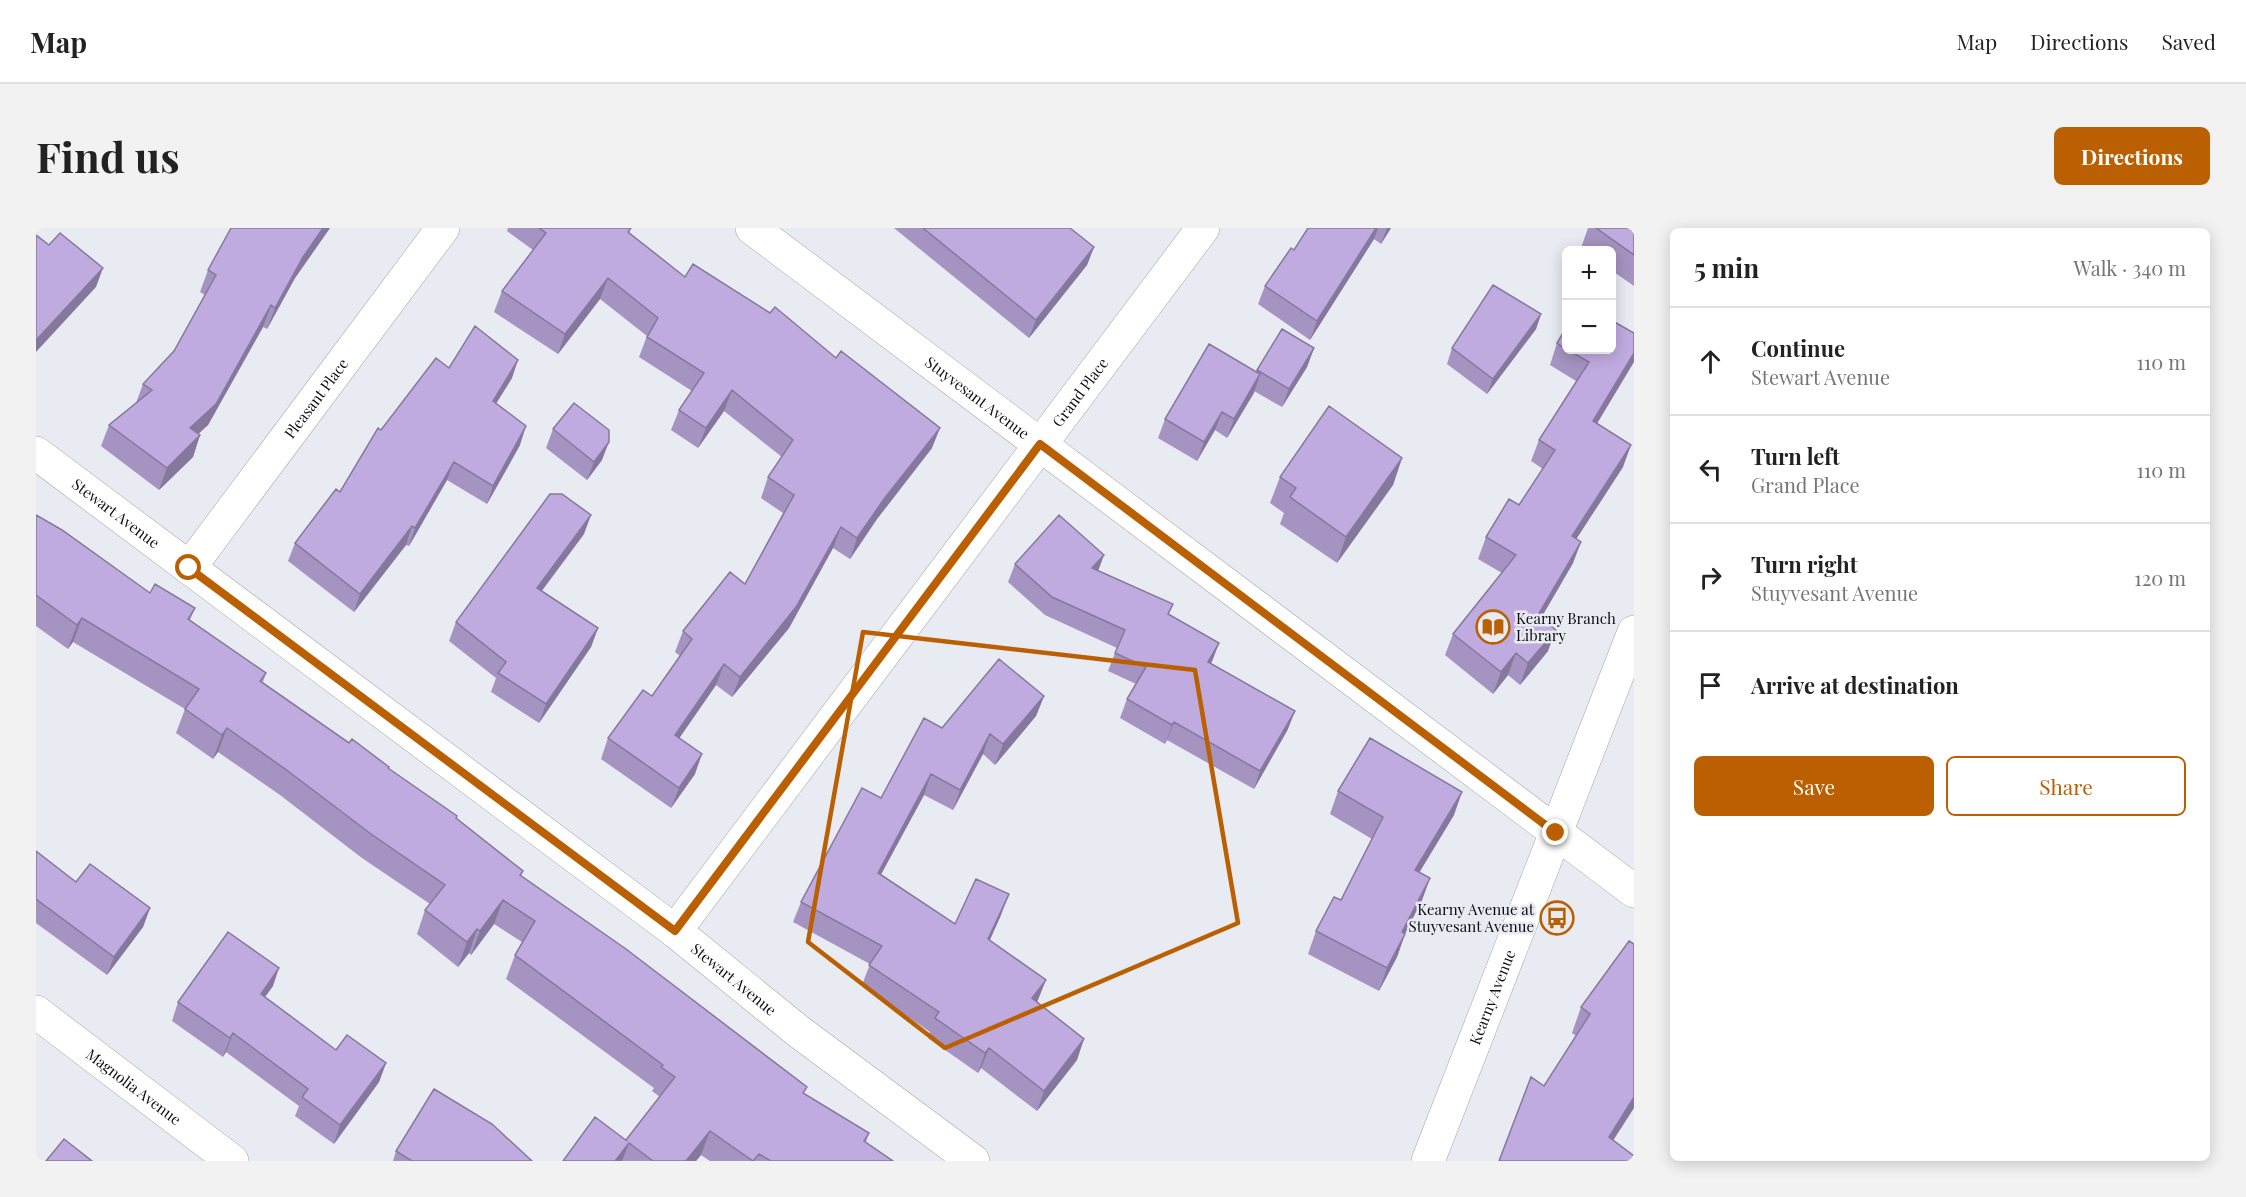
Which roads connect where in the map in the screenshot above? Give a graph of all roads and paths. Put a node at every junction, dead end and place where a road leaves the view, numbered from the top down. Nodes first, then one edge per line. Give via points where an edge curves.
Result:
1 (443, 228) edge
2 (752, 228) edge
3 (1203, 228) edge
4 (1040, 444) junction
5 (36, 453) edge
6 (189, 568) junction
7 (1634, 632) edge
8 (1556, 833) junction
9 (1634, 891) edge
10 (675, 931) junction
11 (36, 1012) edge
12 (232, 1161) edge
13 (973, 1161) edge
14 (1428, 1161) edge

1 - 6 street, Pleasant Place
2 - 4 street, Stuyvesant Avenue
3 - 4 street, Grand Place
4 - 8 street, Stuyvesant Avenue
4 - 10 street, Grand Place
5 - 6 street, Stewart Avenue
6 - 10 street, Stewart Avenue
7 - 8 street, Kearny Avenue
8 - 9 street, Stuyvesant Avenue
8 - 14 street, Kearny Avenue
10 - 13 street, Stewart Avenue via 798,1031
11 - 12 street, Magnolia Avenue

